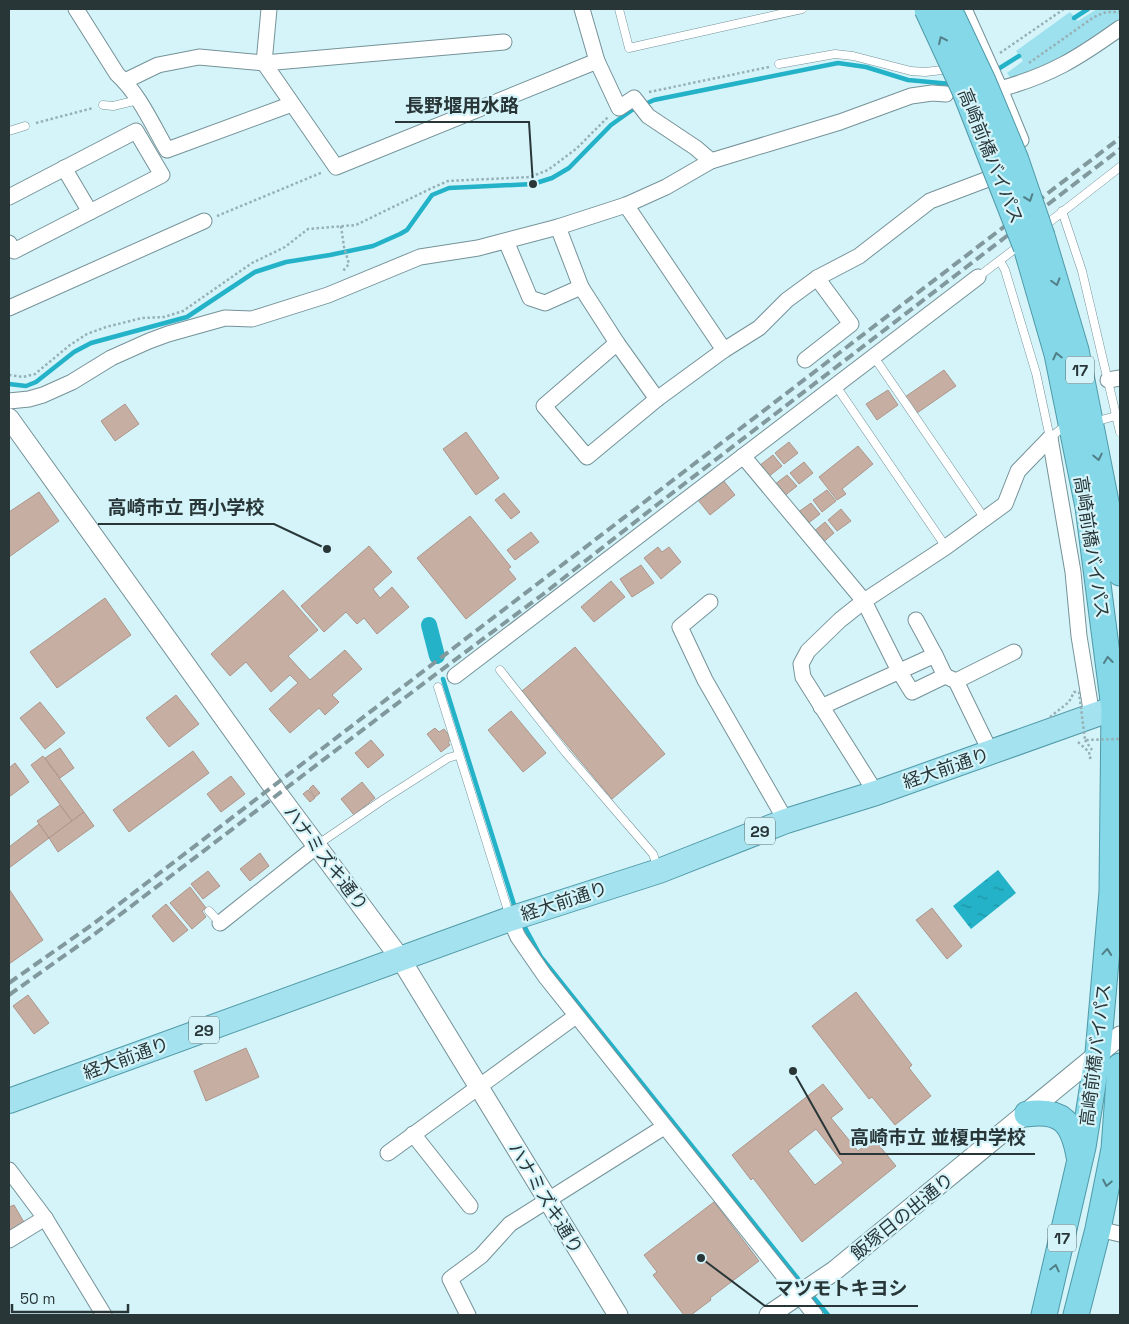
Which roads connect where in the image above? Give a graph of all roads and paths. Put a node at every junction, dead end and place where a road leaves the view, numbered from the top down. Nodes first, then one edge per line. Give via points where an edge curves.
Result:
1 (76, 9) edge
2 (269, 9) edge
3 (582, 9) edge
4 (619, 9) edge
5 (802, 9) edge
6 (927, 9) edge
7 (949, 9) edge
8 (964, 9) edge
9 (1064, 9) edge
10 (1120, 12) edge
11 (1120, 28) edge
12 (504, 42) dead end
13 (597, 61) junction
14 (264, 63) junction
15 (989, 63) junction
16 (779, 64) joint
17 (971, 66) dead end
18 (1024, 66) dead end
19 (962, 68) dead end
20 (125, 81) junction
21 (999, 85) junction
22 (953, 98) junction
23 (138, 100) junction
24 (636, 101) junction
25 (292, 104) junction
26 (103, 105) joint
27 (619, 108) junction
28 (25, 126) joint
29 (9, 132) edge
30 (711, 161) junction
31 (1120, 166) edge
32 (336, 167) junction
33 (64, 168) junction
34 (9, 197) edge
35 (626, 205) junction
36 (1062, 211) junction
37 (90, 212) junction
38 (204, 221) joint
39 (341, 226) junction
40 (558, 227) junction
41 (506, 241) junction
42 (1034, 241) junction
43 (9, 243) edge
44 (348, 259) dead end
45 (1000, 261) junction
46 (978, 277) joint
47 (817, 278) junction
48 (581, 287) junction
49 (9, 308) edge
50 (617, 343) junction
51 (724, 350) junction
52 (874, 356) junction
53 (805, 360) dead end
54 (9, 375) edge
55 (1114, 379) edge
56 (836, 386) junction
57 (657, 399) junction
58 (9, 401) edge
59 (1116, 416) junction
60 (9, 418) edge
61 (1101, 420) dead end
62 (1120, 432) edge
63 (1055, 433) junction
64 (743, 456) junction
65 (985, 519) junction
66 (946, 547) junction
67 (1120, 573) edge
68 (864, 601) junction
69 (710, 602) dead end
70 (916, 620) dead end
71 (1014, 652) dead end
72 (935, 655) junction
73 (500, 670) dead end
74 (899, 671) junction
75 (455, 676) dead end
76 (950, 679) junction
77 (438, 687) dead end
78 (821, 707) junction
79 (1109, 710) edge
80 (1050, 717) dead end
81 (1120, 739) edge
82 (1085, 740) junction
83 (1078, 742) dead end
84 (991, 753) junction
85 (458, 755) junction
86 (876, 793) junction
87 (786, 821) junction
88 (317, 846) junction
89 (659, 870) junction
90 (209, 911) dead end
91 (510, 919) junction
92 (220, 923) joint
93 (400, 958) junction
94 (576, 1016) junction
95 (1120, 1036) edge
96 (1098, 1053) junction
97 (1120, 1066) edge
98 (479, 1087) junction
99 (9, 1101) edge
100 (1027, 1114) junction
101 (664, 1127) junction
102 (413, 1134) junction
103 (388, 1153) dead end
104 (1080, 1161) junction
105 (9, 1170) edge
106 (548, 1200) junction
107 (470, 1206) dead end
108 (45, 1218) junction
109 (1109, 1231) edge
110 (9, 1240) edge
111 (799, 1296) junction
112 (104, 1315) edge
113 (468, 1315) edge
114 (618, 1315) edge
115 (769, 1315) edge
116 (815, 1315) edge
117 (1044, 1315) edge
118 (1076, 1315) edge

1 - 20 street via 117,74
2 - 14 street
3 - 13 street
4 - 5 lane via 629,48
42 -> 6 highway, 高崎前橋バイパス / 17, bridge
7 -> 42 highway, 高崎前橋バイパス / 17, bridge via 1016,160
8 - 15 street
9 - 15 path
10 - 18 path via 1106,12 1094,17
11 - 21 street via 1052,72 1023,83
12 - 14 street
13 - 27 street
13 - 32 street
14 - 20 street via 199,57 158,66
14 - 25 street
15 - 17 lane
15 - 21 street
16 - 19 lane via 835,54 925,72
16 - 24 path via 648,92
20 - 23 street
21 - 22 lane
21 - 22 lane via 976,88
21 - 47 street via 1027,161 982,183 930,201 859,256
22 - 30 street via 932,93 911,96 840,122
23 - 25 street via 167,150
23 - 26 lane
24 - 27 street
24 - 30 street via 648,116
25 - 32 street
26 - 28 path
27 - 39 path via 576,149 548,170 530,177 448,181 356,224
28 - 29 lane
30 - 35 street
31 - 36 lane
32 - 38 path
33 - 34 street
33 - 37 street
33 - 37 street via 136,131 162,175
35 - 40 street
35 - 51 street
36 - 45 lane
36 - 55 lane
37 - 43 street via 14,252
38 - 49 street
39 - 44 path
39 - 54 path via 308,229 183,311 106,327 87,334 35,374 23,377
40 - 41 street
40 - 48 street
41 - 48 street via 530,298 545,303
41 - 58 street via 420,257 328,295 252,319 225,318 149,340 43,395
42 -> 67 highway, 高崎前橋バイパス / 17 via 1076,350
79 -> 42 highway, 高崎前橋バイパス / 17 via 1088,507
45 - 46 lane
45 - 63 lane
46 - 52 street
47 - 51 street via 787,300 760,328
47 - 53 street via 851,324
48 - 50 street
50 - 57 street
50 - 57 street via 544,406 587,457
51 - 57 street
52 - 56 street
52 - 65 lane
55 - 59 lane
56 - 64 street
56 - 66 lane
59 - 61 lane
59 - 62 lane
60 - 88 street, ハナミズキ通り
63 - 65 street via 1018,471 1005,504
63 - 79 street via 1074,572 1079,636
64 - 68 street
64 - 75 street
65 - 66 street
66 - 68 street
68 - 74 street
68 - 78 street via 808,651 801,664 803,678
69 - 87 street via 680,627 706,680
70 - 72 street
71 - 76 street
72 - 74 street
72 - 76 street
73 - 89 lane via 653,854
74 - 76 street via 912,692
74 - 78 street
76 - 84 street
77 - 85 lane
78 - 86 street
79 - 84 main road, 経大前通り / 29
96 -> 79 highway, 高崎前橋バイパス / 17 via 1112,892
80 - 82 path, bridge via 1069,702 1074,692 1079,692
81 - 82 path, bridge
82 - 83 path via 1092,749 1093,757 1090,758 1089,752
84 - 86 main road, 経大前通り / 29
85 - 88 lane via 448,758 384,799
85 - 91 lane
86 - 87 main road, 経大前通り / 29
87 - 89 main road, 経大前通り / 29
88 - 92 street
88 - 93 street, ハナミズキ通り
89 - 91 main road, 経大前通り / 29
90 - 92 lane
91 - 93 main road, 経大前通り / 29
91 - 94 street via 523,945
93 - 98 street, ハナミズキ通り
93 - 99 main road, 経大前通り / 29
94 - 98 street
94 - 101 street
95 - 96 street, 飯塚日の出通り
96 - 100 street, 飯塚日の出通り
96 - 104 highway, 高崎前橋バイパス / 17
97 -> 109 highway, 高崎前橋バイパス / 17
98 - 102 street
98 - 106 street, ハナミズキ通り
100 - 104 highway via 1041,1112 1066,1121 1075,1136
100 - 111 street, 飯塚日の出通り
101 - 106 street
101 - 111 street
102 - 103 street
102 - 107 street
117 -> 104 highway, 高崎前橋バイパス / 17
105 - 108 street
106 - 113 street via 510,1224 481,1256 450,1279
106 - 114 street, ハナミズキ通り
108 - 110 street
108 - 112 street
109 - 118 highway, 高崎前橋バイパス / 17
111 - 115 street, 飯塚日の出通り
111 - 116 street

